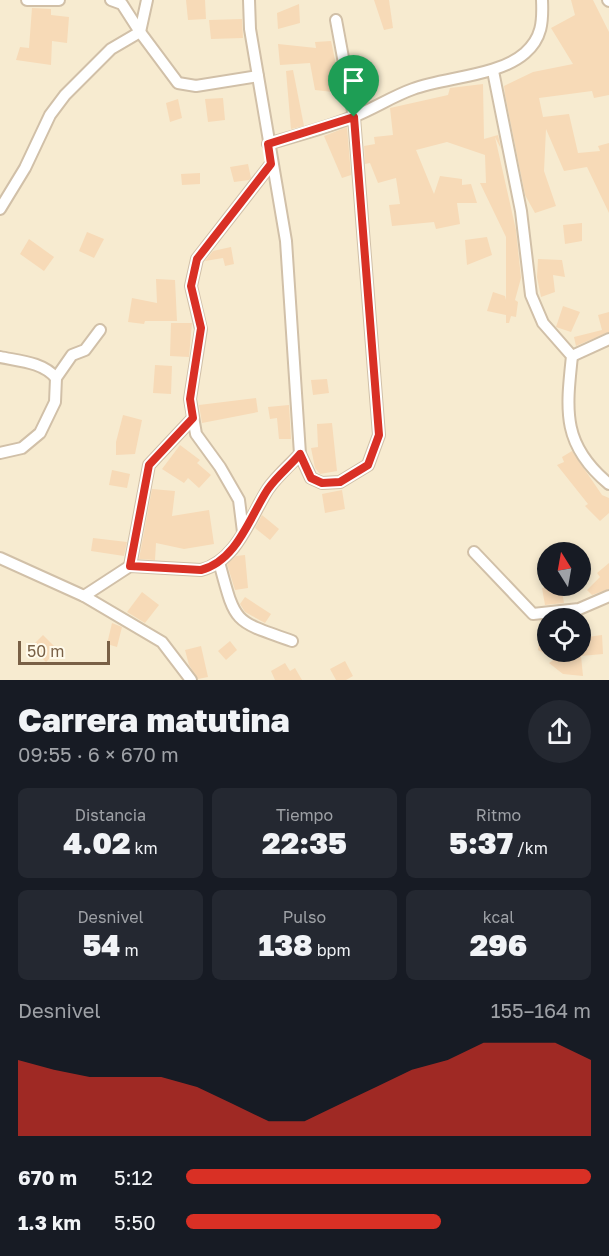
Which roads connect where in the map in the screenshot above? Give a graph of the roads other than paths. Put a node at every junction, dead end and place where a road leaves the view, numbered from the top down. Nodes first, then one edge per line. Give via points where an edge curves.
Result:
1 (27, 0) edge
2 (59, 0) edge
3 (111, 0) edge
4 (147, 0) edge
5 (249, 0) edge
6 (542, 0) edge
7 (336, 20) dead end
8 (140, 32) junction
9 (494, 70) junction
10 (258, 76) junction
11 (354, 117) junction
12 (268, 144) junction
13 (271, 164) junction
14 (0, 209) edge
15 (100, 330) dead end
16 (609, 339) edge
17 (572, 356) junction
18 (0, 357) edge
19 (56, 378) junction
20 (193, 418) junction
21 (0, 453) edge
22 (300, 454) junction
23 (609, 484) edge
24 (244, 533) junction
25 (474, 552) dead end
26 (0, 558) edge
27 (219, 562) junction
28 (130, 566) junction
29 (84, 596) junction
30 (609, 596) edge
31 (292, 641) dead end
32 (191, 680) edge

1 - 2 street
3 - 8 street via 122,4
4 - 8 street
5 - 10 street
6 - 9 street via 543,24 536,42 522,56
7 - 11 street
8 - 10 street via 178,83 196,86
8 - 14 street via 111,49 65,95
9 - 11 street via 411,89
9 - 17 street via 521,211 531,295 543,323
10 - 12 street
11 - 12 street
11 - 22 street via 379,435 368,465 340,482 322,483 311,478
12 - 13 street
13 - 20 street via 197,259 191,286 201,328 190,399
13 - 22 street via 286,241
15 - 19 street via 85,350 72,355
16 - 17 street
17 - 23 street via 566,407 575,443 595,472
18 - 19 street via 36,365
19 - 21 street via 55,402 40,433 22,447
20 - 24 street via 196,434 240,500
20 - 28 street via 149,465
22 - 24 street via 269,488
24 - 27 street
25 - 30 street via 533,614 579,609
26 - 29 street
27 - 28 street via 201,570
27 - 31 street via 232,608 241,621
28 - 29 street
29 - 32 street via 162,642

